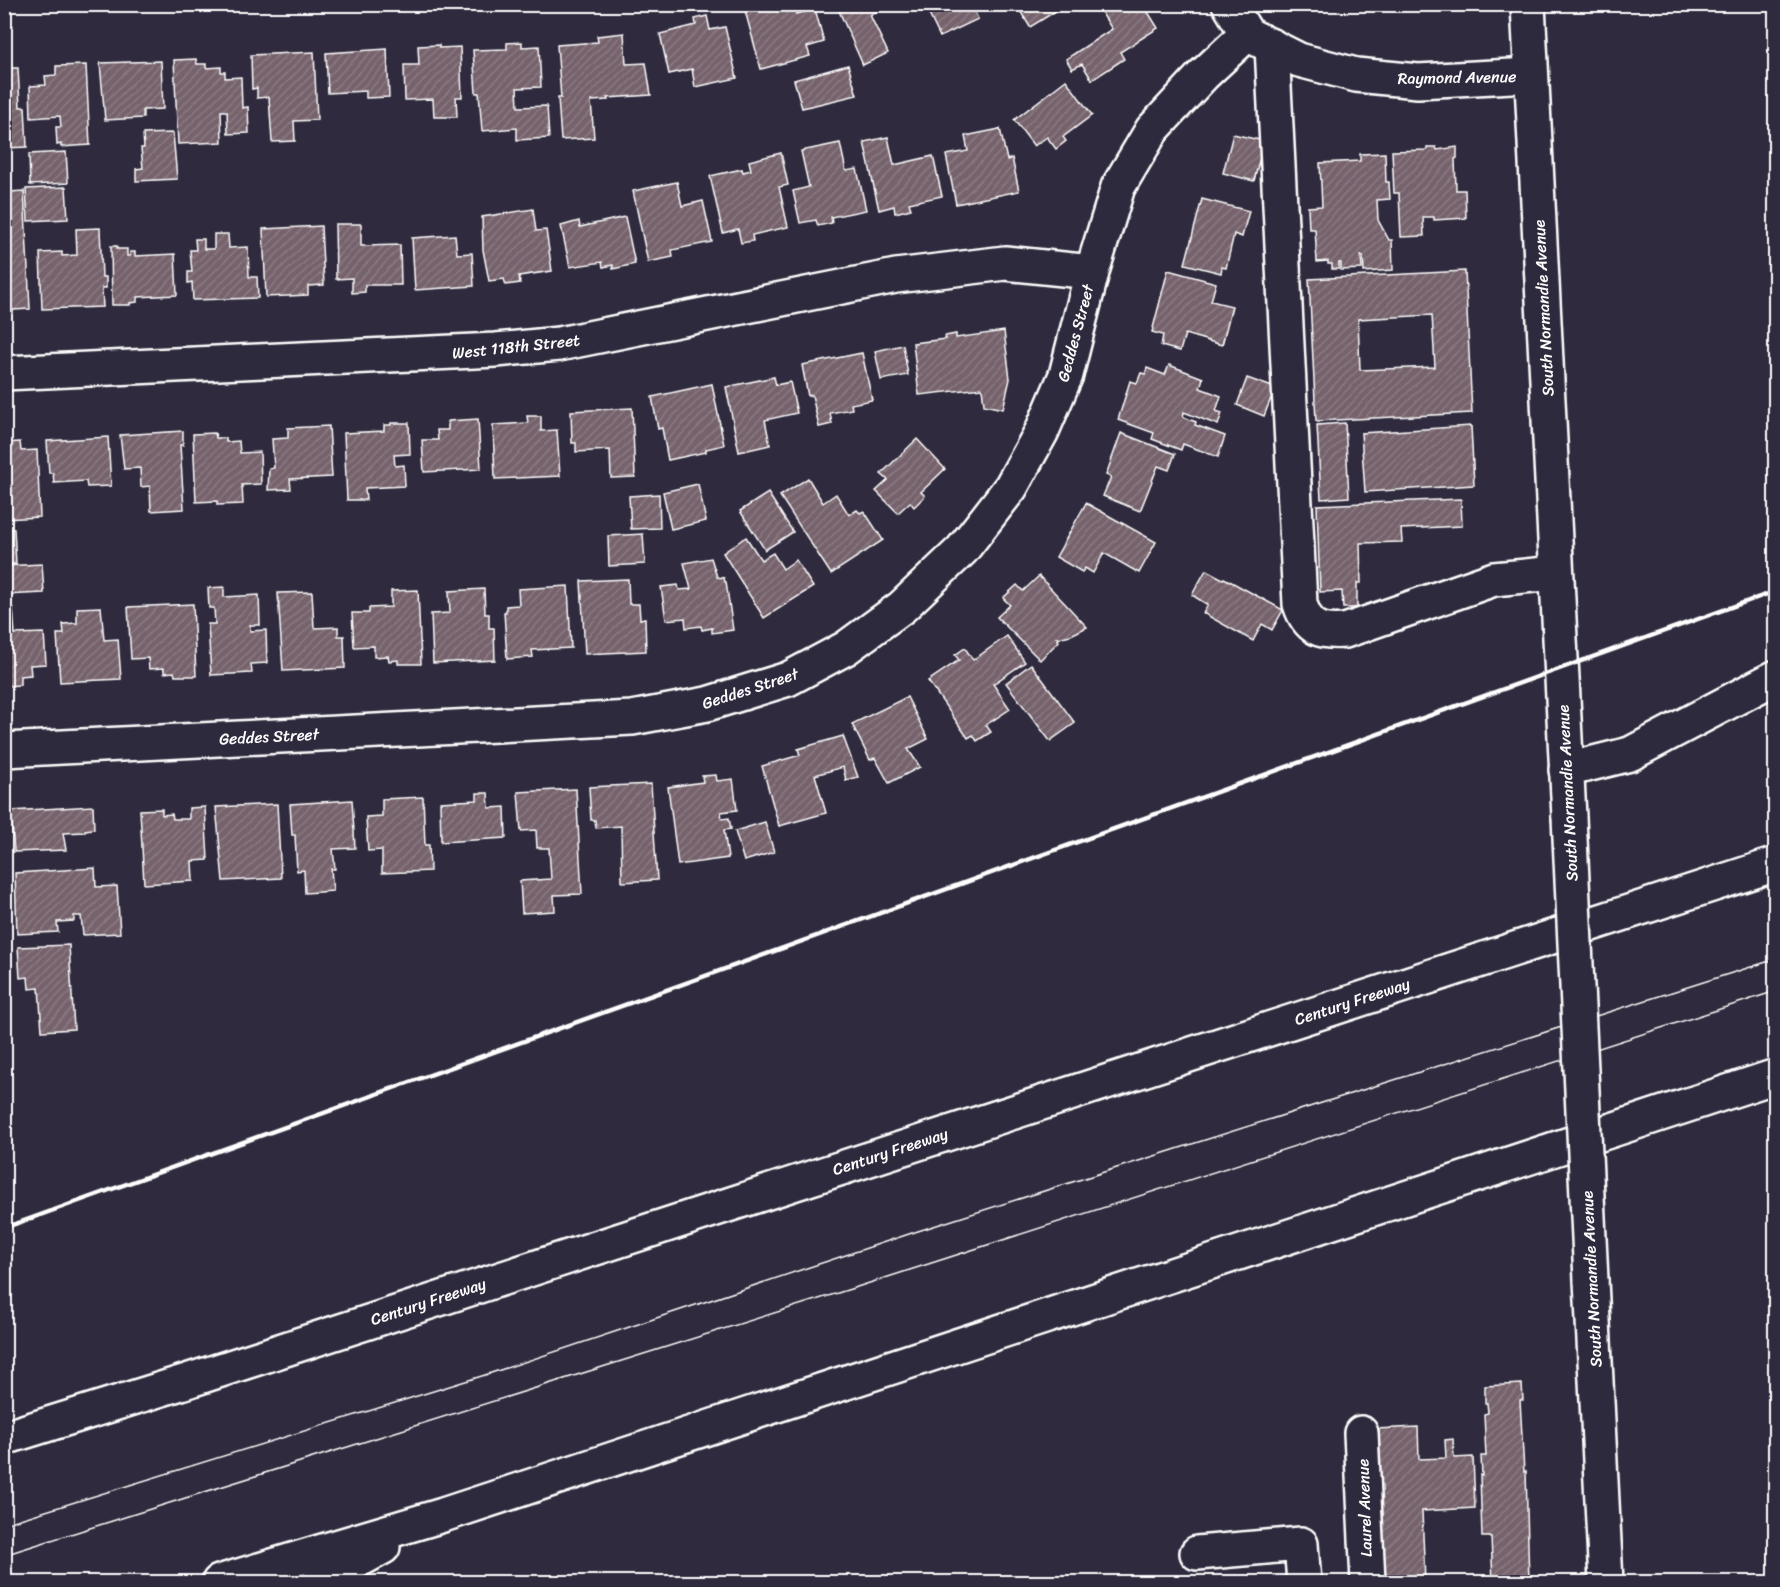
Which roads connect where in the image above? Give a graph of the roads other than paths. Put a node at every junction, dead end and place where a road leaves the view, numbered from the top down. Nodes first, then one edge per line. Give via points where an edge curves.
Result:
1 (1229, 4) edge
2 (1528, 4) edge
3 (1260, 40) junction
4 (1531, 75) junction
5 (1092, 272) junction
6 (4, 373) edge
7 (1556, 573) junction
8 (1776, 676) edge
9 (4, 750) edge
10 (1566, 770) junction
11 (1776, 864) edge
12 (1776, 1076) edge
13 (1361, 1433) dead end
14 (8, 1436) edge
15 (443, 1515) junction
16 (1197, 1553) dead end
17 (219, 1582) edge
18 (319, 1582) edge
19 (1304, 1582) edge
20 (1368, 1582) edge
21 (1606, 1582) edge

1 - 3 main road
2 - 4 main road, South Normandie Avenue
3 - 4 main road, Raymond Avenue via 1299,60 1356,75 1418,81
3 - 5 main road, Geddes Street via 1203,75 1152,130 1118,187
3 - 7 main road via 1304,617 1328,633 1345,631 1494,579
4 - 7 main road, South Normandie Avenue
5 - 6 main road, West 118th Street via 1005,263 896,276 560,344 517,348
5 - 9 main road, Geddes Street via 1066,375 1042,431 1011,487 962,550 902,607 846,648 788,679 707,704 632,717
7 - 10 main road, South Normandie Avenue
8 - 10 main road via 1630,754
10 - 21 main road, South Normandie Avenue, bridge
11 - 14 main road, Century Freeway
12 - 15 main road
13 - 20 main road, Laurel Avenue
15 - 17 main road
15 - 18 main road
16 - 19 main road via 1301,1544

